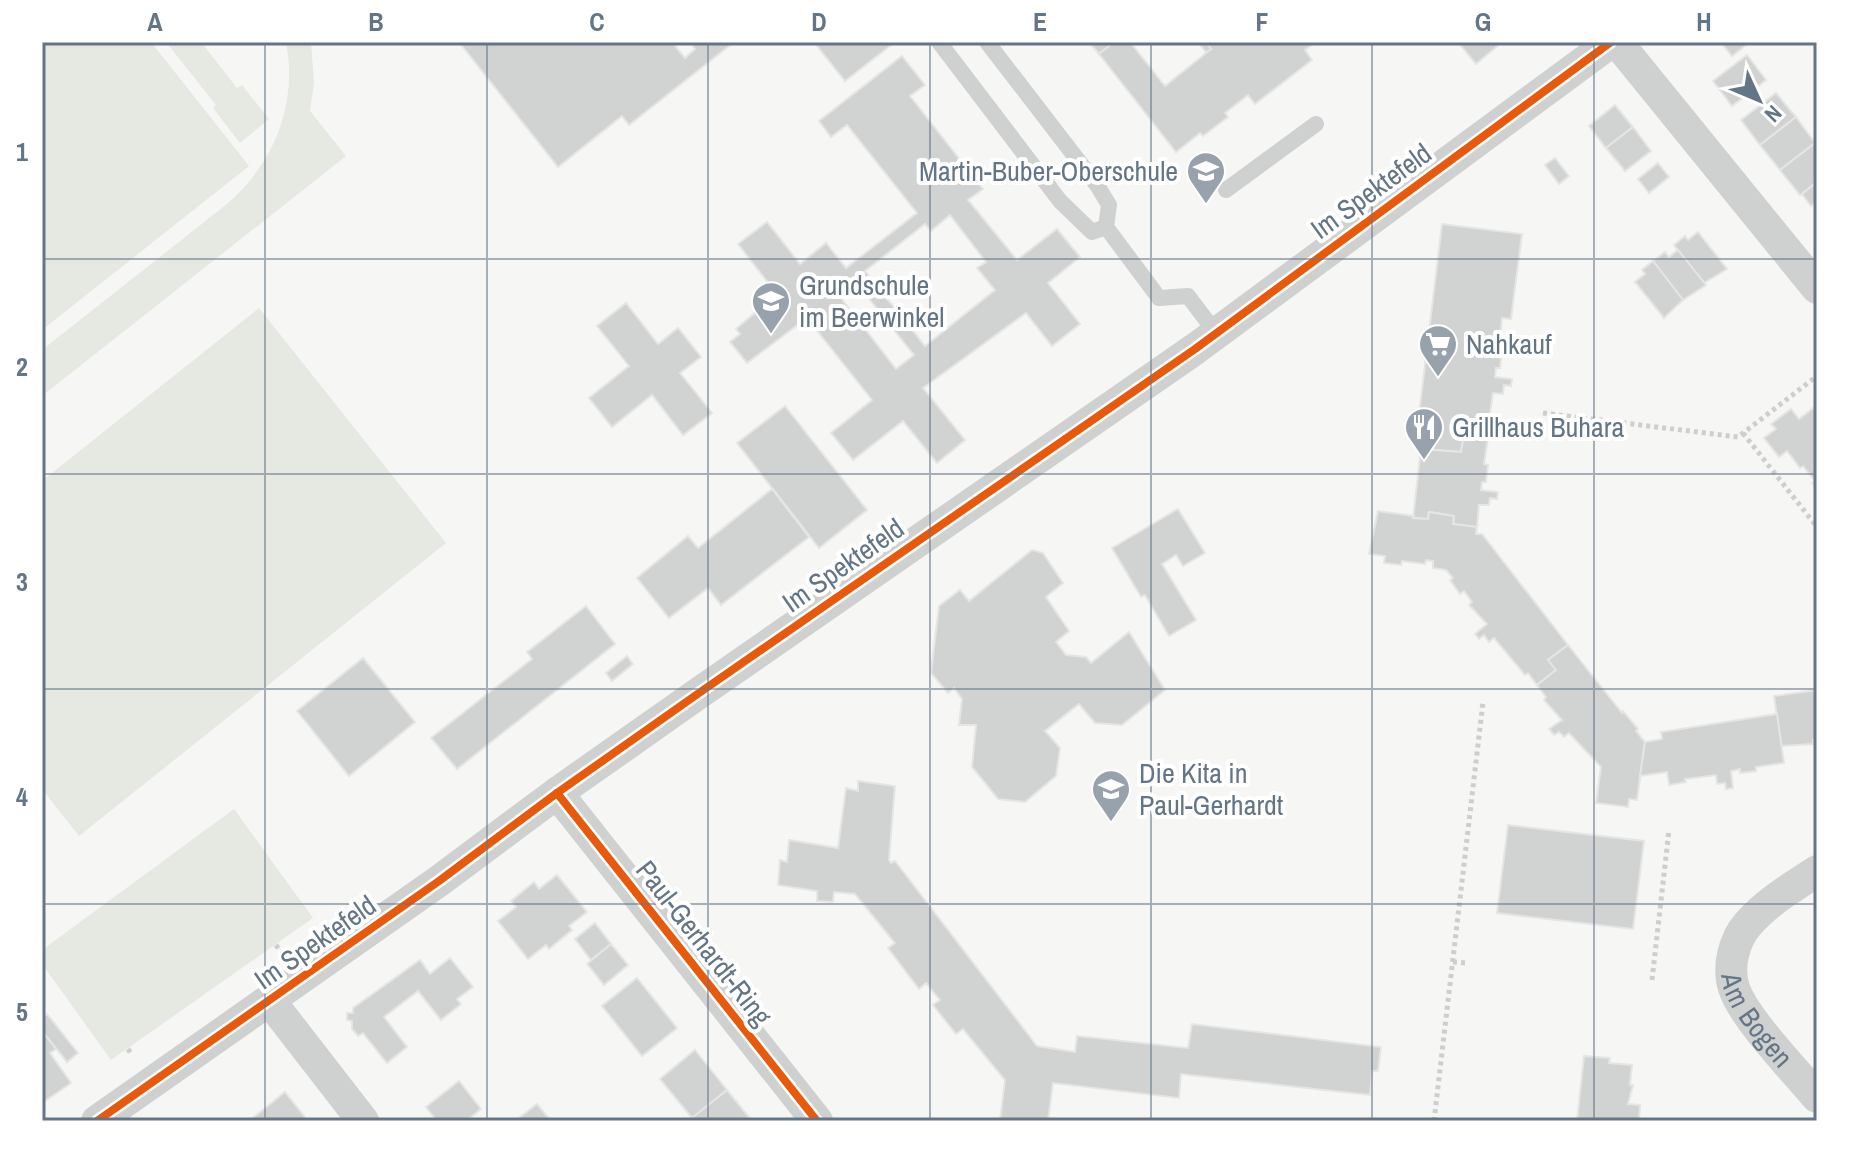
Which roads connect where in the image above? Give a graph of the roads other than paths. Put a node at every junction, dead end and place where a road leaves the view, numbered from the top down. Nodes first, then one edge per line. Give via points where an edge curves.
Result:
1 (939, 42) edge
2 (987, 42) edge
3 (1611, 42) edge
4 (1617, 42) edge
5 (1316, 124) dead end
6 (1226, 190) dead end
7 (1106, 227) junction
8 (1817, 288) edge
9 (1216, 333) junction
10 (557, 793) junction
11 (1817, 871) edge
12 (270, 1001) junction
13 (1817, 1097) edge
14 (97, 1121) edge
15 (363, 1121) edge
16 (817, 1121) edge

1 - 7 lane via 1060,201 1092,232
2 - 7 lane via 1097,185 1109,205
3 - 9 street, Im Spektefeld
4 - 8 street
5 - 6 lane
7 - 9 lane via 1159,298 1188,296
9 - 10 street, Im Spektefeld
10 - 12 street, Im Spektefeld
10 - 16 street, Paul-Gerhardt-Ring
11 - 13 street, Am Bogen via 1746,926 1731,967 1734,989 1746,1010
12 - 14 street, Im Spektefeld
12 - 15 street

